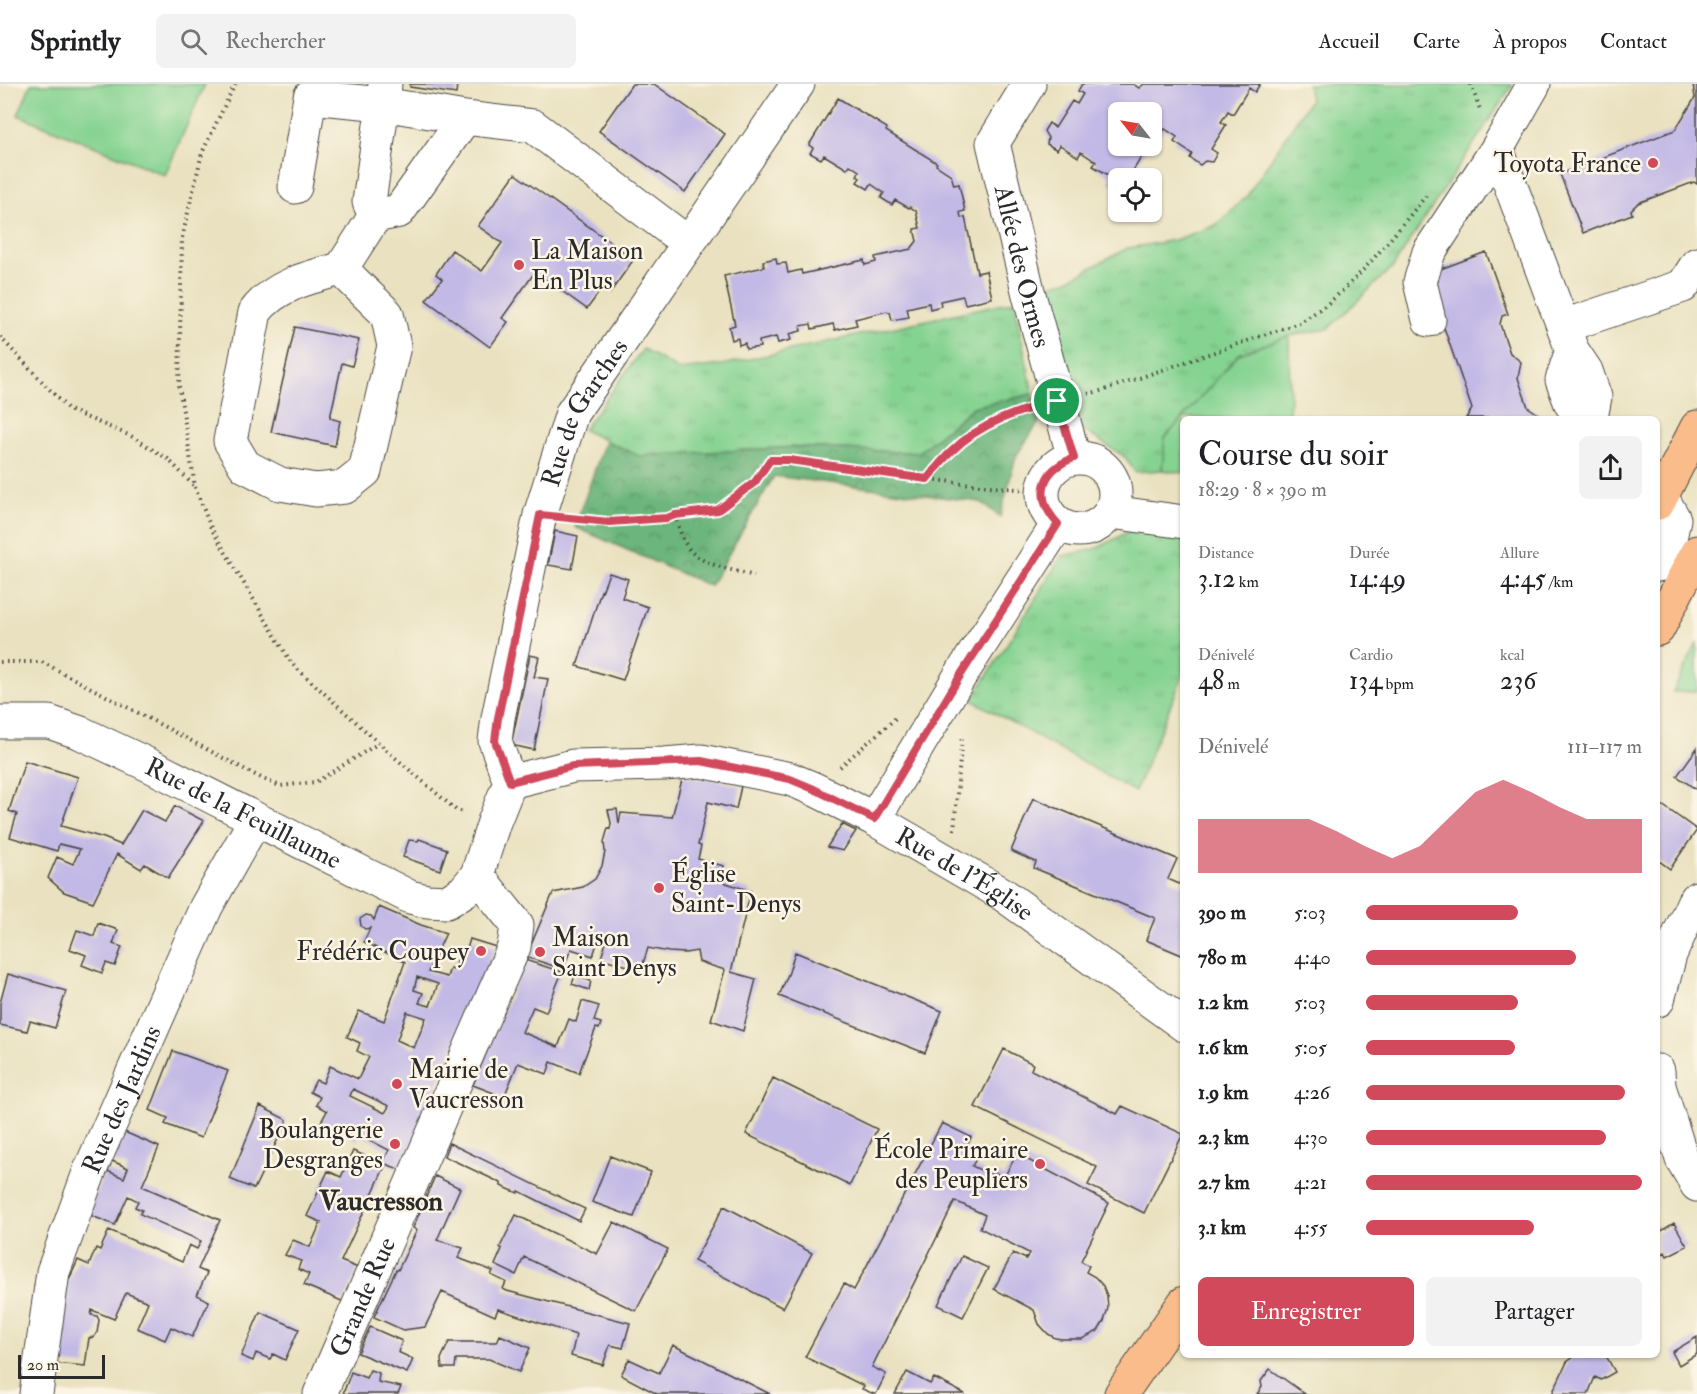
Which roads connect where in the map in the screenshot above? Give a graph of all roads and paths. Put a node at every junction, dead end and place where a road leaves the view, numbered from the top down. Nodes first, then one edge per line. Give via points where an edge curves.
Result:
1 (798, 84) edge
2 (1029, 84) edge
3 (1472, 84) edge
4 (1534, 84) edge
5 (311, 91) edge
6 (384, 94) edge
7 (465, 118) junction
8 (1475, 121) dead end
9 (1497, 149) junction
10 (295, 187) dead end
11 (1427, 194) dead end
12 (375, 216) junction
13 (688, 243) junction
14 (1697, 264) edge
15 (341, 269) junction
16 (1429, 320) dead end
17 (0, 337) edge
18 (1568, 338) junction
19 (1057, 401) junction
20 (1590, 416) edge
21 (1697, 427) edge
22 (1074, 458) junction
23 (927, 479) junction
24 (195, 487) dead end
25 (1043, 492) junction
26 (1660, 497) edge
27 (1660, 500) edge
28 (1180, 502) edge
29 (1113, 503) junction
30 (540, 515) junction
31 (675, 515) junction
32 (1180, 521) edge
33 (1058, 524) junction
34 (1697, 552) edge
35 (1660, 561) edge
36 (754, 576) dead end
37 (1660, 625) edge
38 (0, 662) edge
39 (0, 722) edge
40 (379, 743) dead end
41 (510, 782) junction
42 (874, 819) junction
43 (255, 820) junction
44 (477, 875) junction
45 (1697, 898) edge
46 (1660, 992) edge
47 (1180, 1022) edge
48 (1660, 1089) edge
49 (1697, 1185) edge
50 (1180, 1309) edge
51 (36, 1394) edge
52 (320, 1394) edge
53 (1120, 1394) edge

1 - 13 street, Rue de Garches
2 - 19 street, Allée des Ormes via 993,143
3 - 8 path via 1481,112
4 - 9 street
5 - 6 street
5 - 10 street
6 - 7 street
6 - 12 street via 369,202
7 - 12 street via 399,211
7 - 13 street via 533,126
9 - 16 street via 1429,252 1420,282
9 - 18 street
11 - 19 path via 1352,280 1299,323 1104,390
12 - 15 street
13 - 30 street, Rue de Garches via 572,414
14 - 18 street via 1683,286
15 - 15 street via 298,280 263,301 255,312 230,441 245,466 280,484 316,490 345,487 365,471 394,346 387,314
17 - 24 path via 69,410 131,436 168,459
18 - 20 street via 1595,397
19 - 22 street, Allée des Ormes
19 - 23 path via 1026,408 982,428 953,449
21 - 26 main road
22 - 25 street via 1053,470
22 - 29 street via 1092,460 1107,470 1113,481
23 - 25 path
23 - 31 path via 770,460 755,482 718,510
25 - 33 street via 1050,515
27 - 35 street via 1674,519 1669,544
28 - 29 street
29 - 32 street
29 - 33 street via 1096,526 1087,530
30 - 31 path via 609,522
30 - 41 street, Rue de Garches via 495,741
31 - 36 path via 693,554
33 - 42 street
34 - 37 main road
38 - 40 path via 42,662 280,786 316,782
39 - 43 street, Rue de la Feuillaume via 49,722 81,733
41 - 42 street, Rue de l'Église via 573,766 701,761 790,779
41 - 44 street
42 - 47 street, Rue de l'Église via 1001,893
43 - 44 street, Rue de la Feuillaume via 427,902 447,902 464,891
43 - 51 street, Rue des Jardins via 206,907 90,1170 53,1272
44 - 52 street, Grande Rue via 517,925 514,947
45 - 46 street via 1670,955
48 - 49 street via 1682,1159
50 - 53 main road

